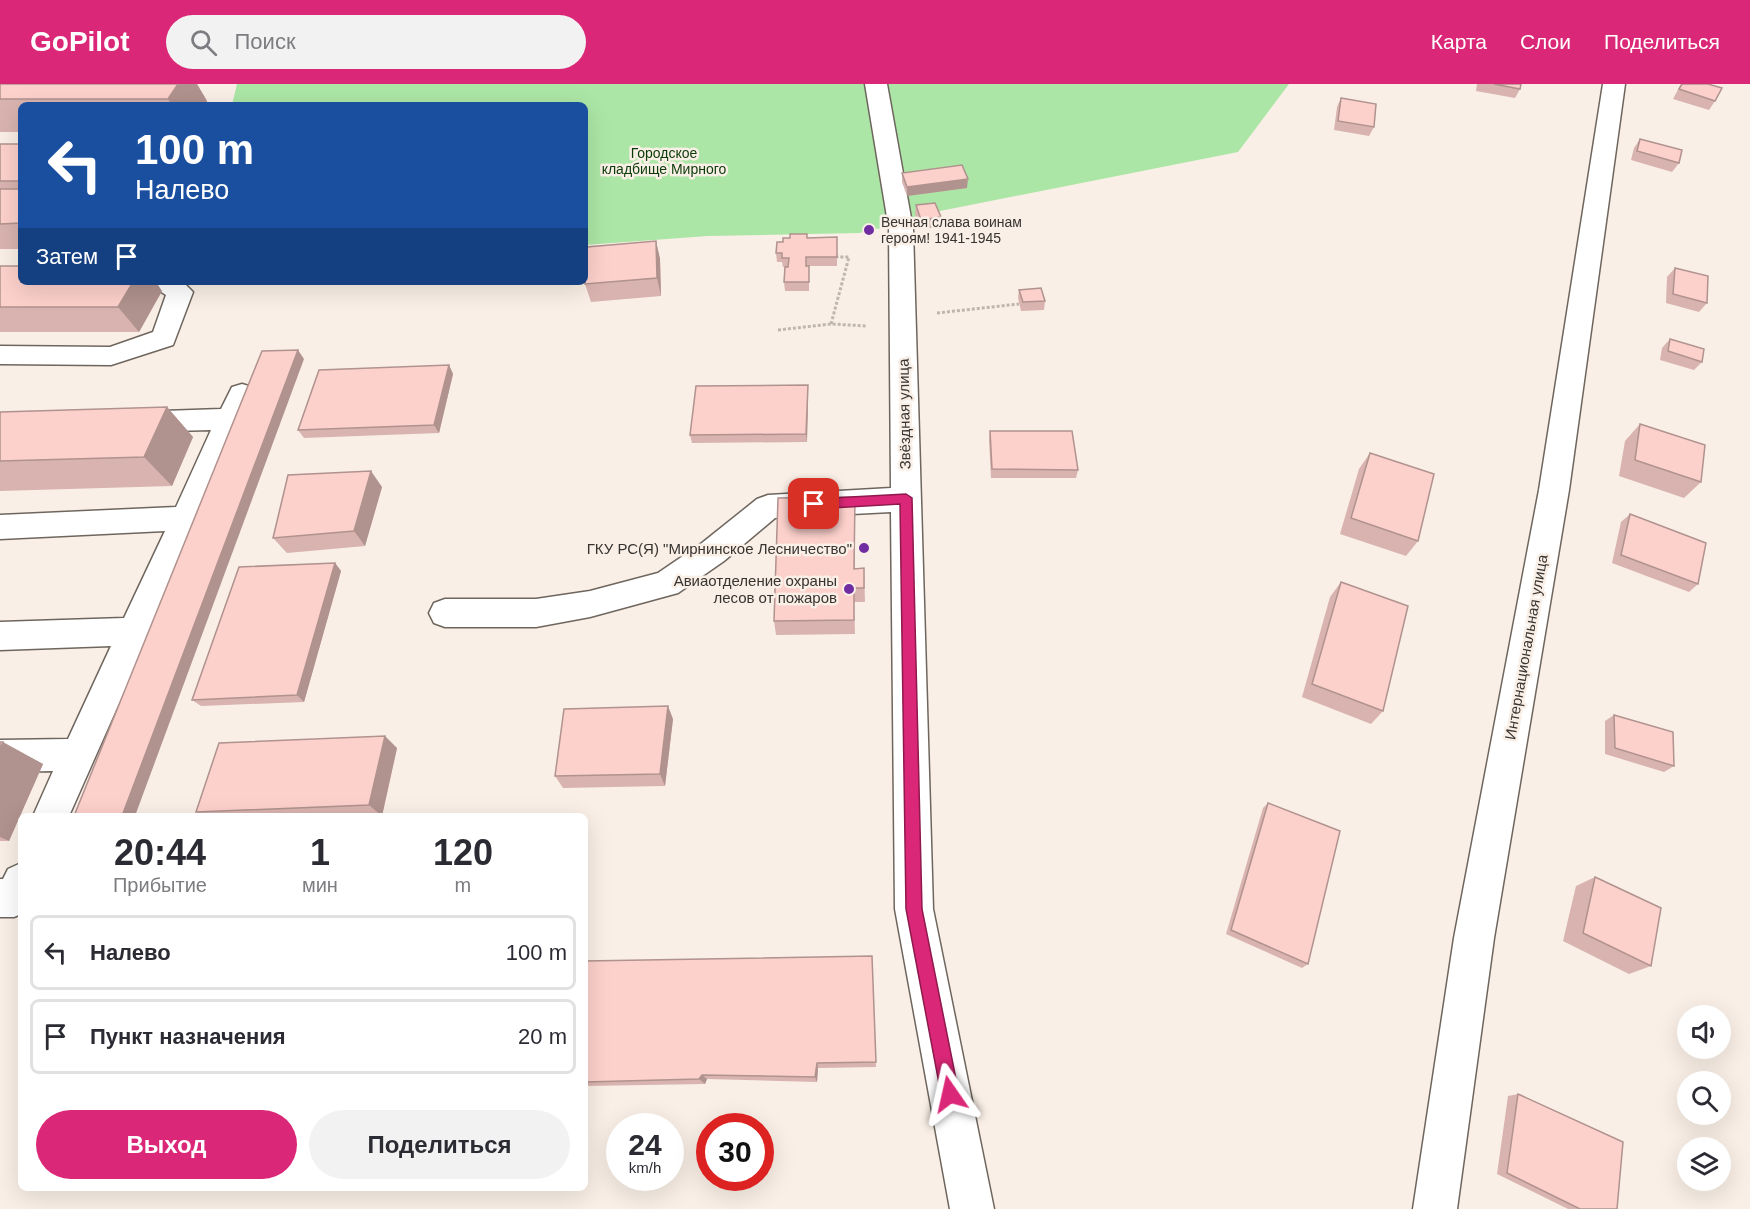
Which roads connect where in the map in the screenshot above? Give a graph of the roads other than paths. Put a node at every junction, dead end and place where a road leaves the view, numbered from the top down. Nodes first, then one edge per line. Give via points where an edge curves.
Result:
1 (876, 84) edge
2 (1614, 84) edge
3 (169, 285) edge
4 (0, 355) edge
5 (107, 423) edge
6 (906, 498) junction
7 (186, 518) junction
8 (0, 527) edge
9 (445, 613) dead end
10 (135, 631) junction
11 (0, 636) edge
12 (79, 755) junction
13 (0, 756) edge
14 (52, 813) edge
15 (18, 889) edge
16 (0, 898) edge
17 (972, 1209) edge
18 (1435, 1209) edge

1 - 6 street, Звёздная улица via 901,229
2 - 18 street, Интернациональная улица via 1554,490 1474,938
3 - 4 street via 180,292 164,338 111,356
5 - 7 street via 236,406
6 - 9 street via 768,507 667,584 590,604 536,613
6 - 17 street, Звёздная улица via 914,909
7 - 8 street
7 - 10 street
10 - 11 street
10 - 12 street
12 - 13 street
12 - 14 street
15 - 16 street via 14,898

